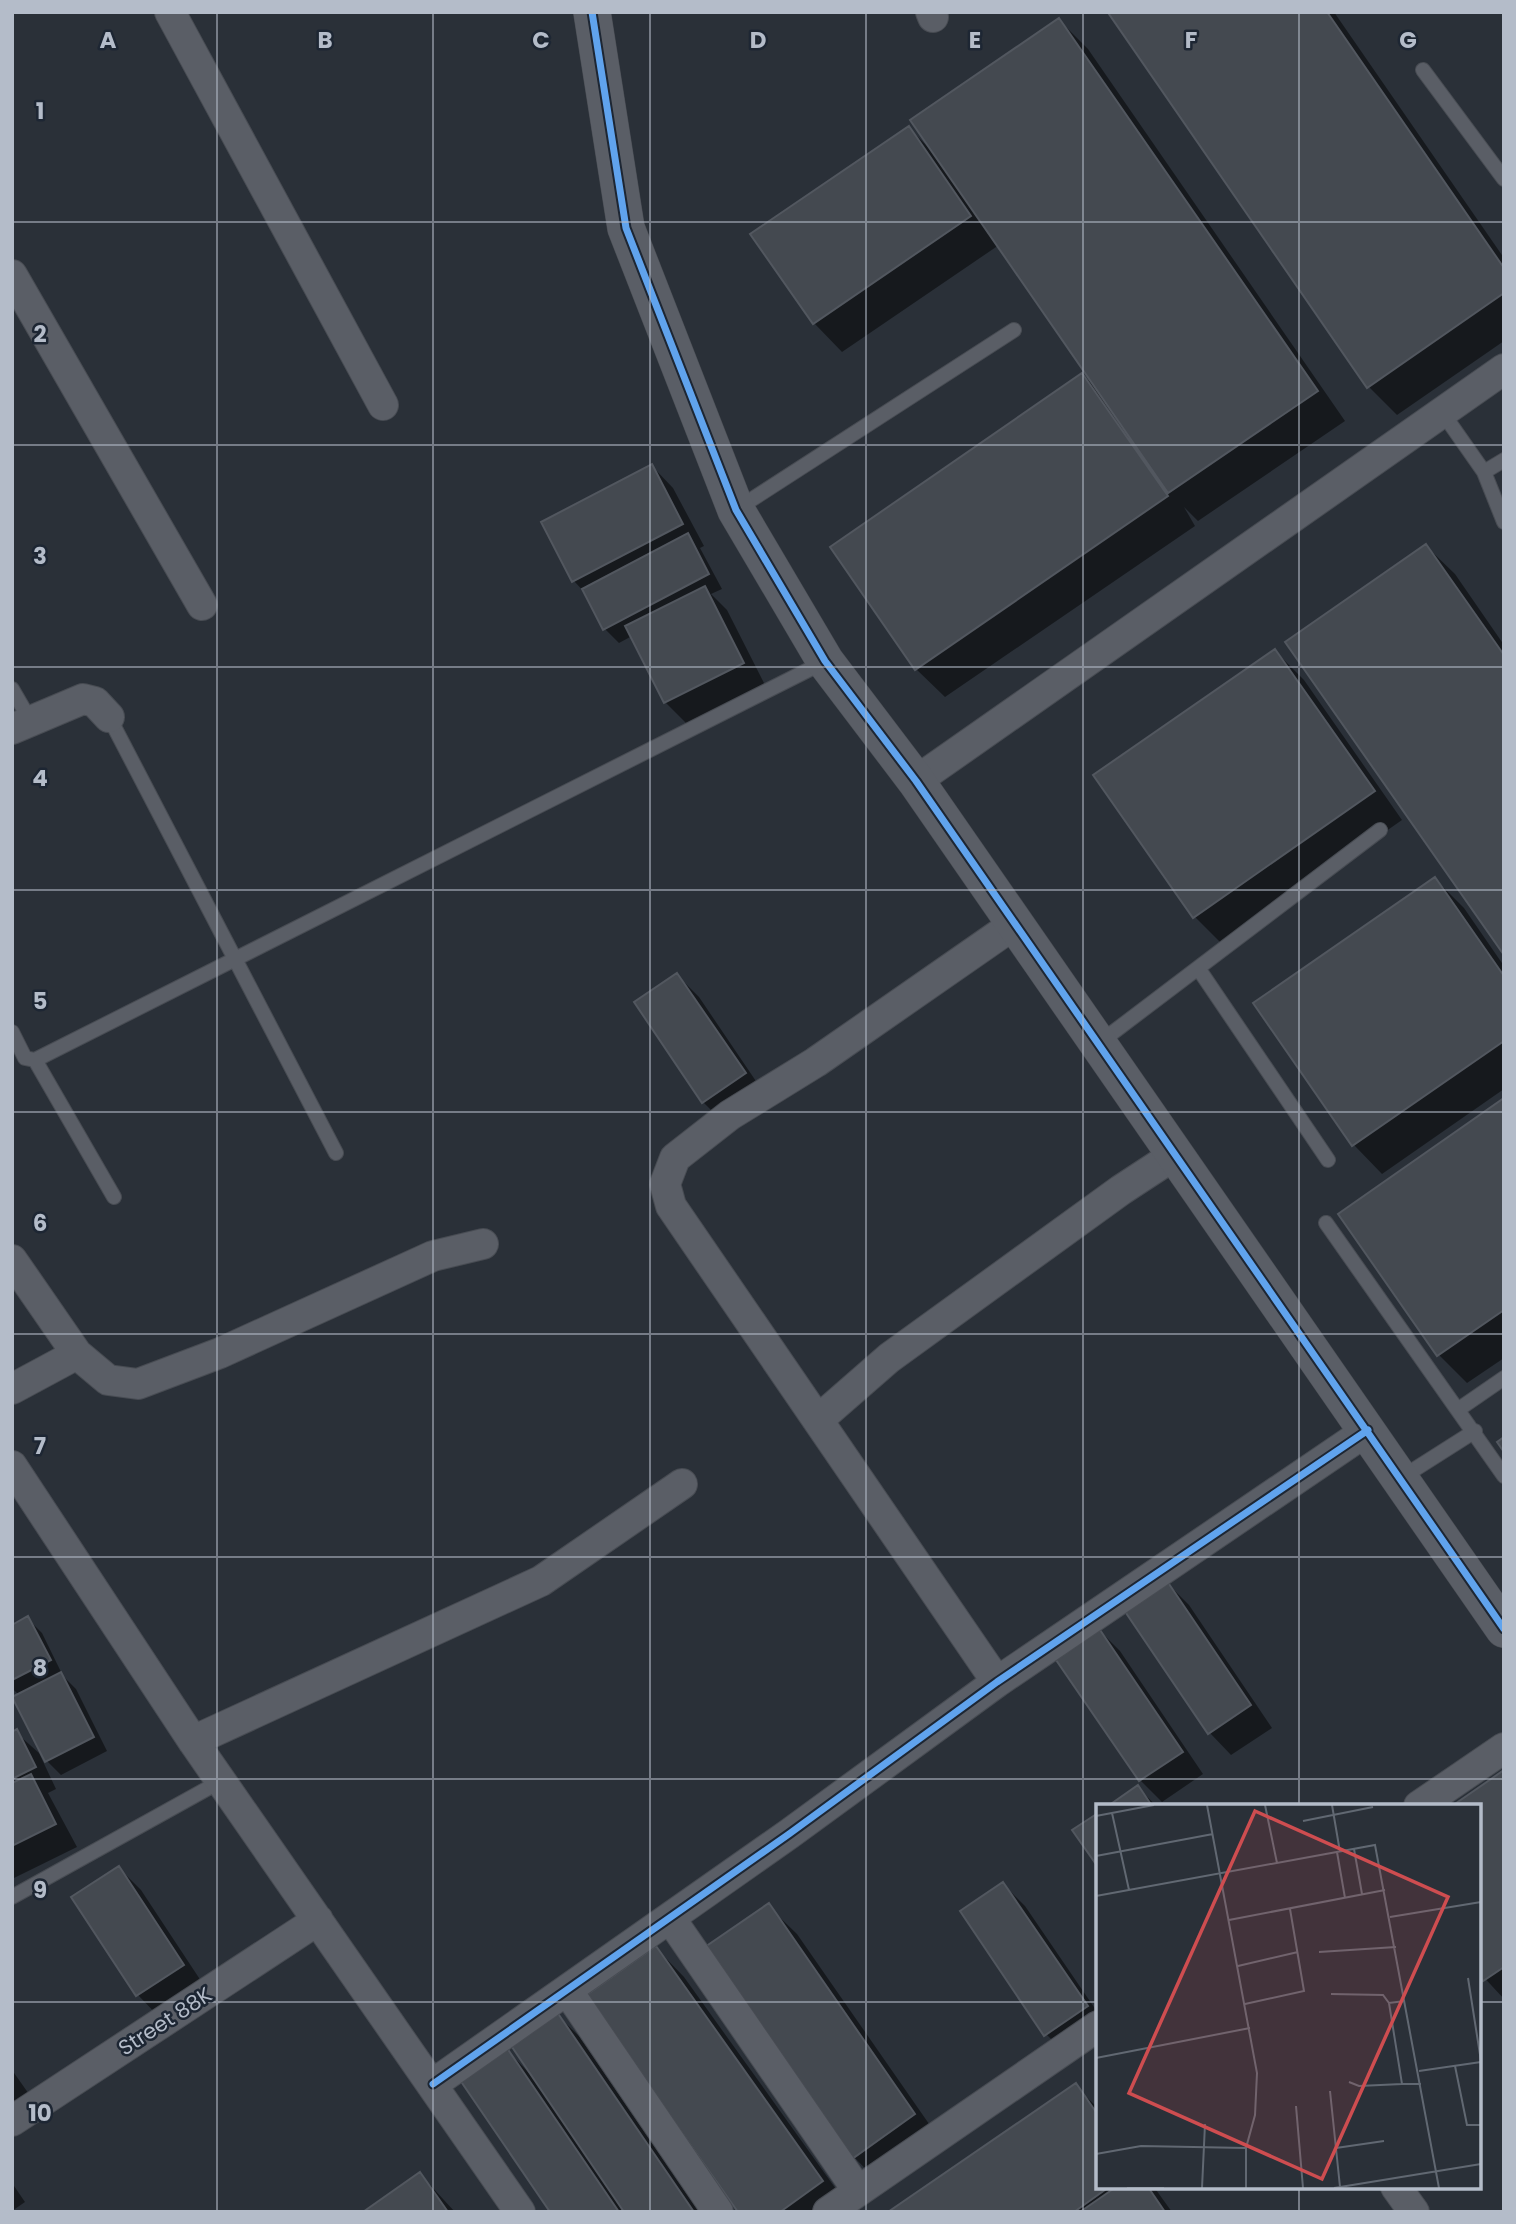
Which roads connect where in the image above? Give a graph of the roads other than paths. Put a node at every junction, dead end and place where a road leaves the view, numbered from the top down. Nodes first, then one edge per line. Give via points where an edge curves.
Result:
1 (170, 12) edge
2 (592, 12) edge
3 (1423, 70) dead end
4 (1504, 179) edge
5 (12, 275) edge
6 (1014, 330) dead end
7 (1504, 369) edge
8 (383, 405) dead end
9 (1442, 412) junction
10 (1504, 460) edge
11 (1485, 472) junction
12 (736, 510) junction
13 (1504, 522) edge
14 (202, 605) dead end
15 (825, 661) junction
16 (12, 689) edge
17 (109, 717) joint
18 (21, 724) edge
19 (916, 781) junction
20 (1380, 830) dead end
21 (1016, 923) junction
22 (237, 959) junction
23 (1198, 968) junction
24 (12, 1032) edge
25 (1099, 1043) junction
26 (35, 1060) junction
27 (337, 1153) dead end
28 (1176, 1154) junction
29 (1328, 1160) dead end
30 (114, 1197) dead end
31 (1326, 1223) dead end
32 (484, 1244) dead end
33 (12, 1260) edge
34 (77, 1354) junction
35 (1504, 1378) edge
36 (12, 1389) edge
37 (1459, 1409) junction
38 (818, 1420) junction
39 (1368, 1430) junction
40 (1475, 1431) junction
41 (12, 1466) edge
42 (1504, 1476) edge
43 (1401, 1478) junction
44 (682, 1484) dead end
45 (1504, 1629) edge
46 (997, 1682) junction
47 (193, 1741) junction
48 (1504, 1748) edge
49 (221, 1781) junction
50 (1422, 1804) edge
51 (12, 1897) edge
52 (670, 1918) junction
53 (317, 1920) junction
54 (567, 1990) junction
55 (1096, 2027) edge
56 (433, 2084) junction
57 (12, 2121) edge
58 (1397, 2189) edge
59 (840, 2205) edge
60 (520, 2212) edge
61 (718, 2212) edge
62 (1414, 2212) edge

1 - 8 street
2 - 12 street via 626,228
3 - 4 lane
5 - 14 street
6 - 12 lane
7 - 9 street
9 - 11 lane
9 - 19 street
10 - 11 lane
11 - 13 lane
12 - 15 street
15 - 19 street
15 - 22 lane
16 - 18 lane
17 - 18 street via 94,702 83,699
17 - 22 lane
19 - 21 street
20 - 23 lane
21 - 25 street
21 - 38 street via 816,1062 730,1115 675,1158 665,1184 671,1206
22 - 26 lane
22 - 27 lane
23 - 25 lane
23 - 29 lane
24 - 26 lane via 25,1058
25 - 28 street
26 - 30 lane
28 - 38 street via 889,1359
28 - 39 street
31 - 37 lane
32 - 34 street via 433,1255 220,1353 138,1384 108,1380
33 - 34 street
34 - 36 street
35 - 37 lane
37 - 40 lane
38 - 46 street
39 - 43 street
39 - 46 street
40 - 42 lane
40 - 43 lane
41 - 47 street
43 - 45 street
44 - 47 street via 541,1581
46 - 52 street
47 - 49 street
48 - 50 street
49 - 51 lane
49 - 53 street
52 - 54 street
52 - 59 street
53 - 56 street
53 - 57 street, Street 88K
54 - 56 street
54 - 61 street
55 - 59 street
56 - 60 street
58 - 62 street

